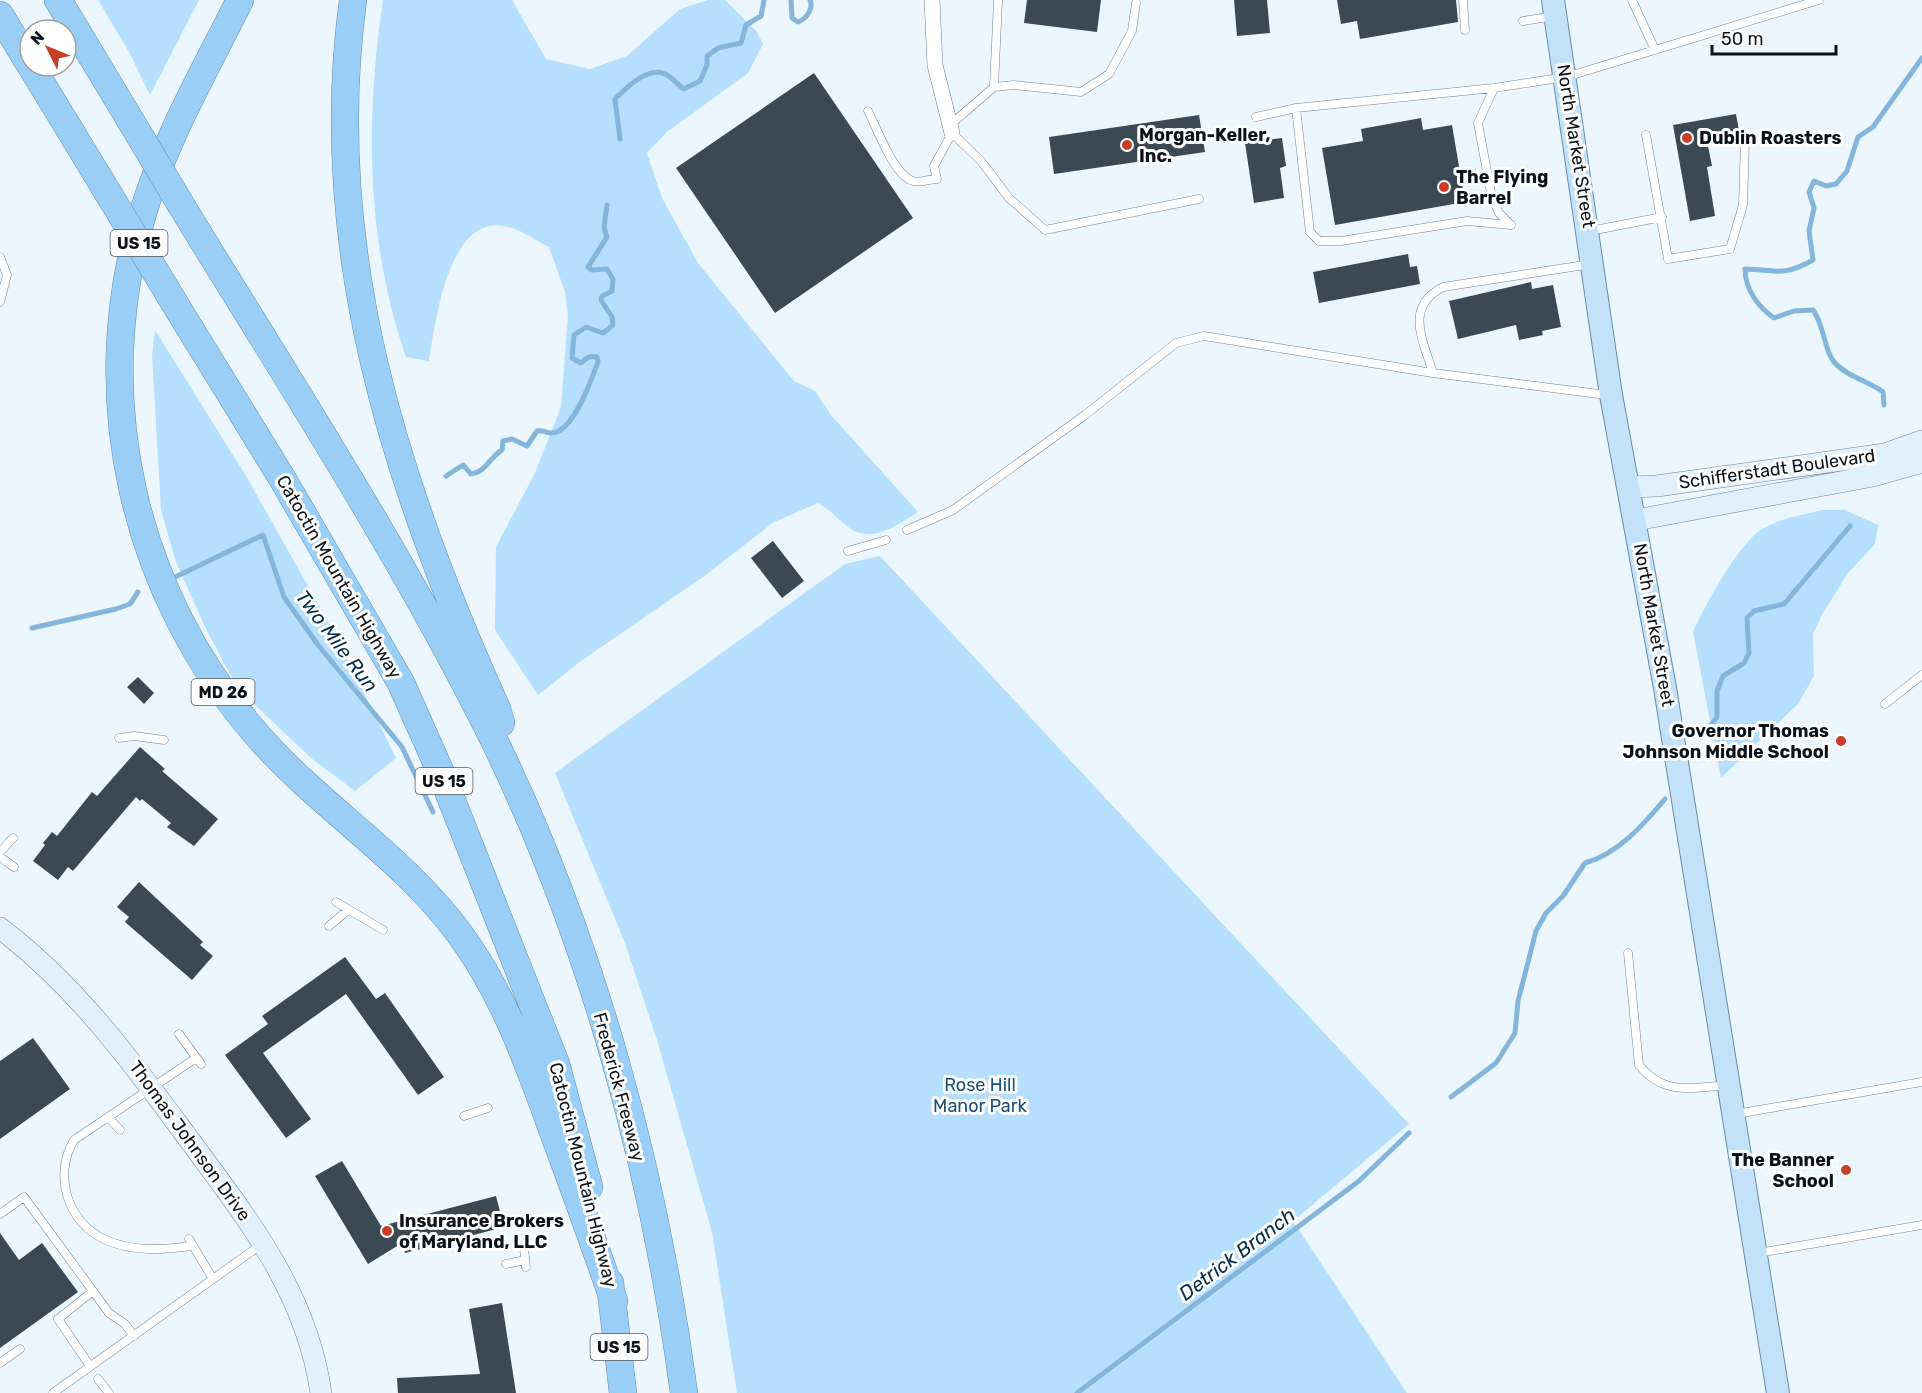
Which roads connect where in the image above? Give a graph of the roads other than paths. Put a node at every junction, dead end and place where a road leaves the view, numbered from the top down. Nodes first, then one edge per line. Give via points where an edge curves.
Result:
1 (58, 0) edge
2 (240, 0) edge
3 (353, 0) edge
4 (932, 0) edge
5 (998, 0) edge
6 (1463, 0) edge
7 (1632, 0) edge
8 (1819, 0) edge
9 (1136, 3) dead end
10 (1554, 8) edge
11 (0, 15) edge
12 (1524, 21) dead end
13 (1465, 30) dead end
14 (18, 45) edge
15 (1655, 50) junction
16 (1566, 77) junction
17 (38, 78) edge
18 (994, 87) junction
19 (1494, 88) junction
20 (1296, 108) junction
21 (868, 111) dead end
22 (1256, 117) dead end
23 (951, 129) junction
24 (1646, 135) dead end
25 (1745, 141) dead end
26 (1199, 199) dead end
27 (1662, 217) junction
28 (1588, 232) junction
29 (0, 257) edge
30 (1593, 264) junction
31 (0, 302) edge
32 (1433, 373) junction
33 (1611, 396) junction
34 (1922, 441) edge
35 (1922, 462) edge
36 (1630, 487) junction
37 (1636, 520) junction
38 (907, 530) dead end
39 (886, 540) dead end
40 (848, 551) dead end
41 (1922, 675) edge
42 (1885, 704) dead end
43 (119, 738) dead end
44 (164, 740) dead end
45 (517, 791) junction
46 (13, 837) dead end
47 (0, 854) edge
48 (14, 867) dead end
49 (336, 903) dead end
50 (348, 910) junction
51 (329, 926) dead end
52 (0, 928) edge
53 (383, 930) dead end
54 (1628, 953) dead end
55 (179, 1034) dead end
56 (1922, 1082) edge
57 (1729, 1085) junction
58 (150, 1087) junction
59 (488, 1108) dead end
60 (1735, 1114) junction
61 (464, 1116) dead end
62 (108, 1117) junction
63 (120, 1130) dead end
64 (0, 1214) edge
65 (1922, 1225) edge
66 (523, 1239) dead end
67 (264, 1243) junction
68 (1756, 1254) junction
69 (506, 1264) dead end
70 (213, 1279) junction
71 (93, 1292) junction
72 (614, 1301) junction
73 (134, 1336) junction
74 (20, 1349) dead end
75 (0, 1363) edge
76 (90, 1366) junction
77 (98, 1378) dead end
78 (53, 1393) edge
79 (109, 1393) edge
80 (321, 1393) edge
81 (623, 1393) edge
82 (684, 1393) edge
83 (1778, 1393) edge

1 - 45 highway, US 15, bridge via 401,568 476,705
2 - 72 highway, MD 26 via 171,140 131,256 120,332 120,411 140,527 186,636 242,717 287,767 414,882 460,934 482,968 521,1043
3 - 45 highway via 345,78 346,184 351,241 368,339 407,483 461,628 497,709
4 - 23 street via 935,65
5 - 18 lane
6 - 13 lane
7 - 15 lane
8 - 15 lane
9 - 18 lane via 1132,31 1109,74 1081,92 1014,85
10 - 12 lane
10 - 16 main road, North Market Street
11 - 14 highway, Catoctin Mountain Highway / US 15
15 - 16 lane
16 - 19 lane
16 - 28 main road, North Market Street
17 - 72 highway, Catoctin Mountain Highway / US 15, bridge via 401,683 441,773 556,1064
18 - 23 lane
19 - 20 lane
19 - 20 lane via 1478,123 1492,198 1511,225 1467,221 1319,241 1311,232
20 - 22 lane
21 - 23 lane via 892,159 904,176 914,181 937,179 934,166
23 - 26 lane via 1009,198 1045,230
24 - 27 lane
25 - 27 lane via 1743,205 1730,249 1668,259
27 - 28 lane
28 - 30 main road, North Market Street
29 - 31 lane via 7,275
30 - 32 lane via 1443,287 1433,292 1423,303 1419,326
30 - 33 main road, North Market Street
32 - 33 lane
32 - 38 lane via 1204,336 1176,344 953,510
33 - 36 main road, North Market Street
34 - 36 main road, Schifferstadt Boulevard via 1885,453
35 - 37 main road, Schifferstadt Boulevard via 1873,476
36 - 37 main road, North Market Street
37 - 57 main road, North Market Street
39 - 40 lane
41 - 42 lane
43 - 44 lane
45 - 82 highway, Frederick Freeway / US 15 via 576,940 608,1041 657,1232
46 - 47 lane
47 - 48 lane
49 - 50 lane
50 - 51 lane
50 - 53 lane
52 - 58 main road, Thomas Johnson Drive via 80,998
54 - 57 lane via 1639,1065 1650,1079 1665,1086
55 - 58 lane via 199,1061
56 - 60 lane
57 - 60 main road, North Market Street
58 - 62 lane
58 - 67 main road, Thomas Johnson Drive
59 - 61 lane
60 - 68 main road, North Market Street
62 - 63 lane
62 - 70 lane via 74,1140 67,1152 64,1194 72,1208 94,1232 124,1246 143,1249 190,1242
64 - 71 lane via 24,1197
65 - 68 lane
66 - 69 lane via 526,1263
67 - 70 lane
67 - 80 main road, Thomas Johnson Drive via 298,1308
68 - 83 main road, North Market Street
70 - 73 lane
71 - 73 lane
71 - 76 lane via 58,1319
72 - 81 highway, US 15
73 - 76 lane
74 - 75 lane
76 - 78 lane
77 - 79 lane

